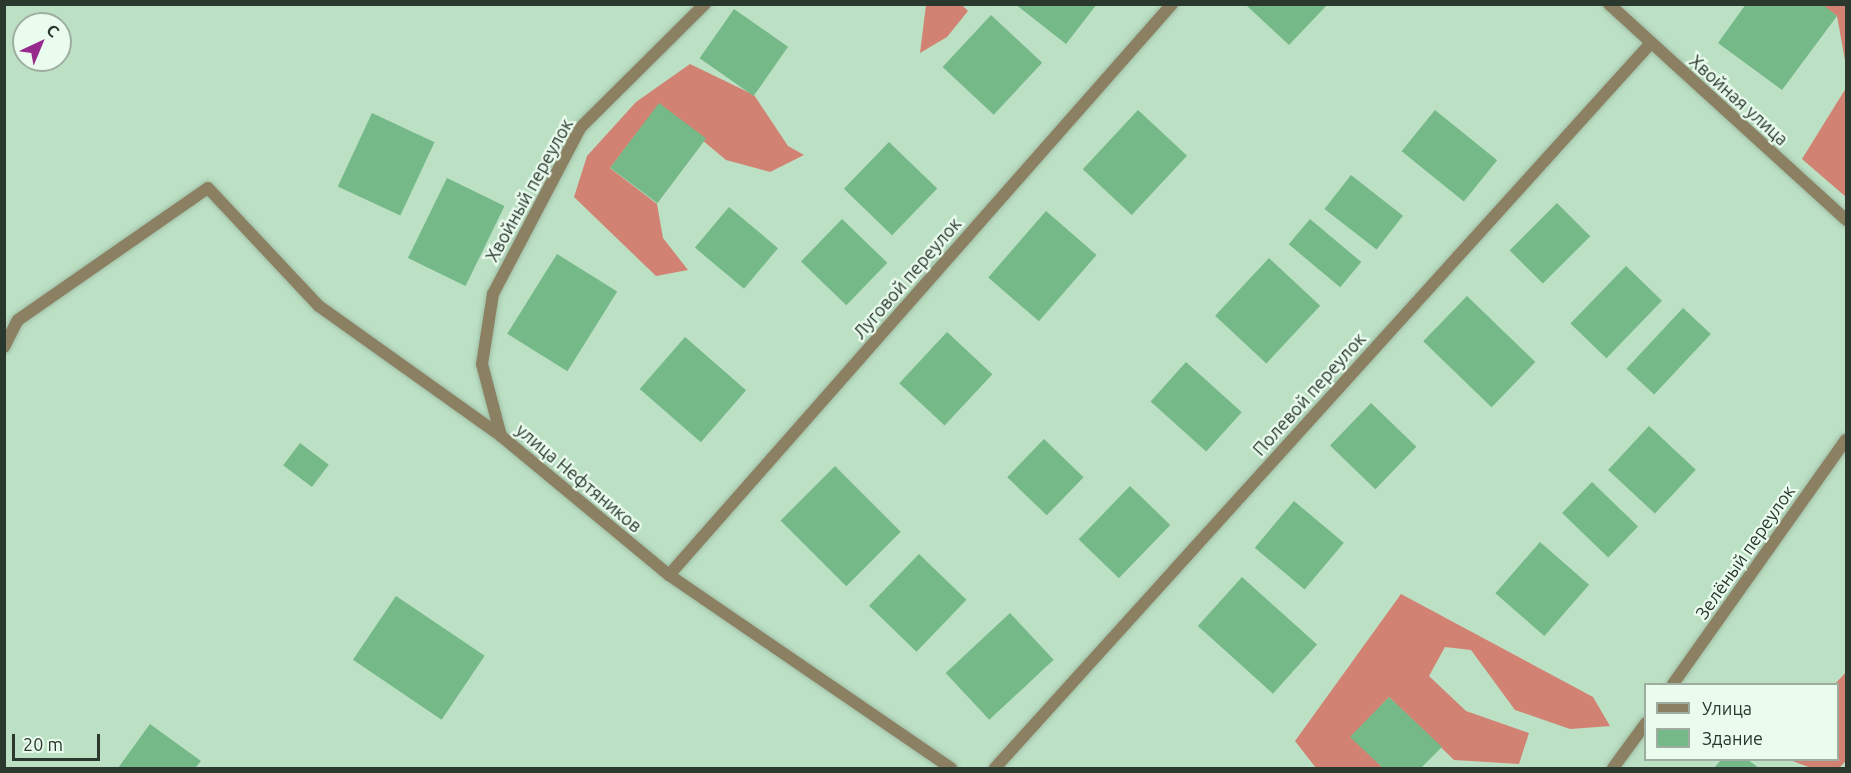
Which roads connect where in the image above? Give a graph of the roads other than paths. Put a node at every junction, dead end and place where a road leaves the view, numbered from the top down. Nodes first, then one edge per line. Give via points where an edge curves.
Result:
1 (705, 4) edge
2 (1172, 4) edge
3 (1609, 4) edge
4 (1650, 44) junction
5 (1846, 220) edge
6 (4, 347) edge
7 (501, 436) junction
8 (1846, 440) edge
9 (669, 575) junction
10 (1674, 683) edge
11 (1644, 726) edge
12 (951, 768) edge
13 (995, 768) edge
14 (1614, 768) edge

1 - 7 street, Хвойный переулок via 580,128 493,294 482,364
2 - 9 street, Луговой переулок
3 - 4 street, Хвойная улица
4 - 5 street, Хвойная улица
4 - 13 street, Полевой переулок
6 - 7 street, улица Нефтяников via 18,320 208,188 319,306
7 - 9 street, улица Нефтяников
8 - 10 street, Зелёный переулок
9 - 12 street, улица Нефтяников
11 - 14 street

